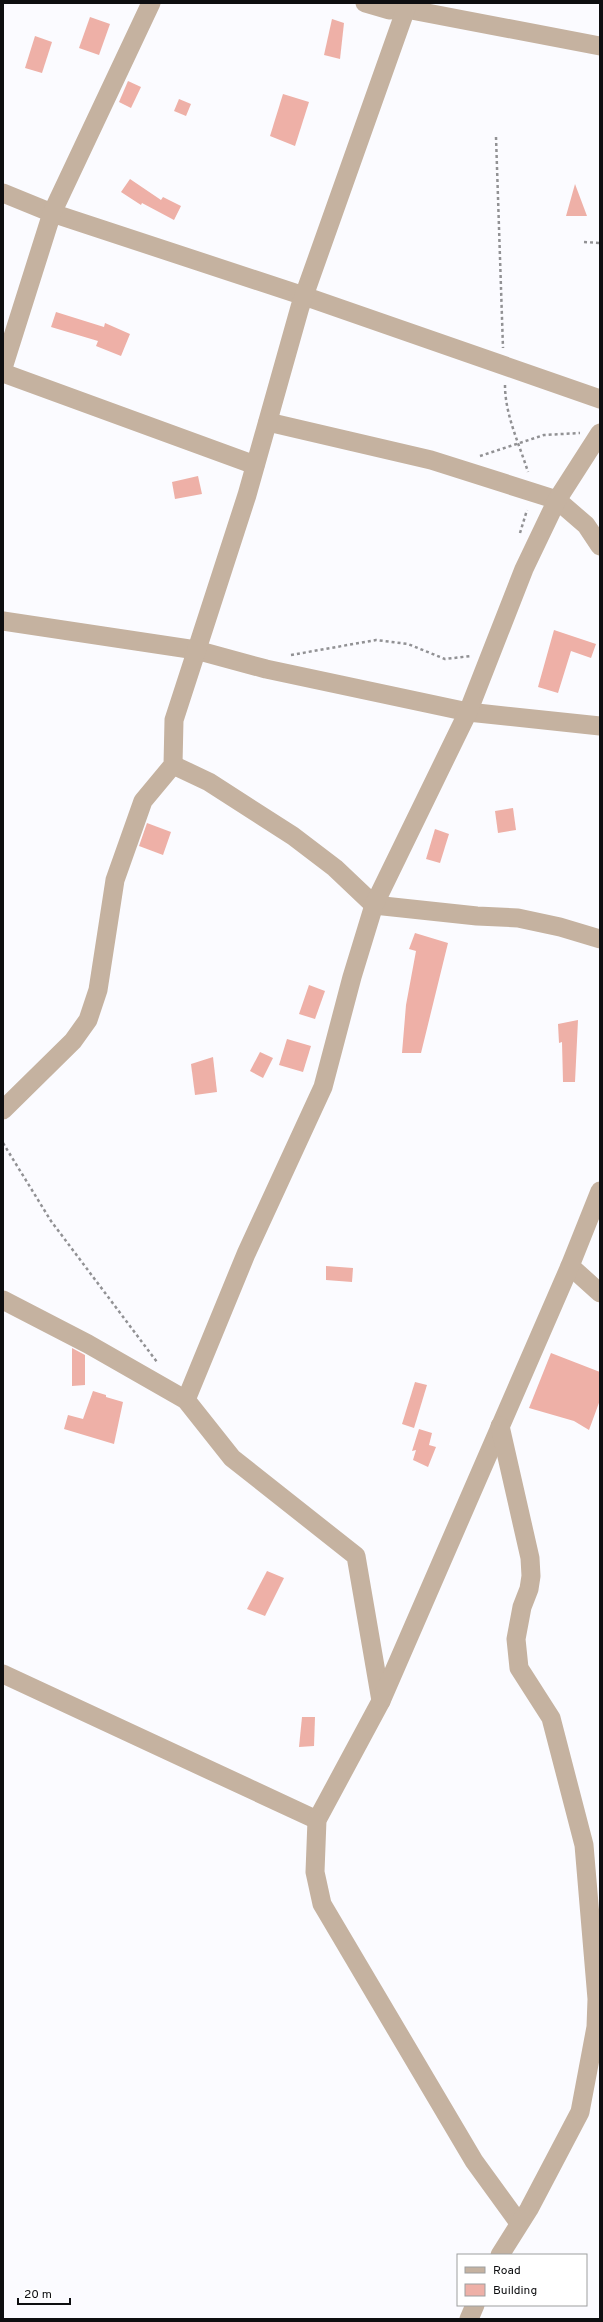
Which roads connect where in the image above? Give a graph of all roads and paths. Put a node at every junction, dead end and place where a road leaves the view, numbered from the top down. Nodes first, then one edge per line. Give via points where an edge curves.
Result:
1 (151, 3) edge
2 (365, 3) edge
3 (407, 6) edge
4 (600, 46) edge
5 (496, 137) dead end
6 (3, 193) edge
7 (52, 213) junction
8 (584, 242) dead end
9 (600, 243) edge
10 (304, 296) junction
11 (504, 366) junction
12 (3, 368) edge
13 (3, 373) edge
14 (600, 399) edge
15 (268, 422) junction
16 (593, 433) edge
17 (518, 443) junction
18 (477, 456) dead end
19 (255, 465) junction
20 (533, 492) junction
21 (557, 500) junction
22 (518, 539) dead end
23 (600, 546) edge
24 (3, 621) edge
25 (196, 650) junction
26 (477, 650) dead end
27 (287, 655) dead end
28 (468, 712) junction
29 (600, 726) edge
30 (173, 764) junction
31 (374, 905) junction
32 (600, 939) edge
33 (3, 1110) edge
34 (3, 1143) edge
35 (600, 1191) edge
36 (570, 1266) junction
37 (600, 1293) edge
38 (3, 1300) edge
39 (158, 1363) dead end
40 (186, 1400) junction
41 (500, 1426) junction
42 (3, 1674) edge
43 (381, 1701) junction
44 (318, 1820) junction
45 (519, 2223) junction
46 (501, 2254) edge
47 (475, 2306) edge
48 (469, 2319) edge

1 - 7 street
2 - 3 street via 388,10
3 - 4 street
3 - 10 street
5 - 11 path
6 - 7 street
7 - 10 street
7 - 12 street
8 - 9 path
10 - 11 street
10 - 15 street
11 - 14 street
11 - 17 path via 505,398
13 - 19 street
15 - 19 street
15 - 20 street via 431,460
16 - 17 path via 544,435
16 - 21 street
17 - 18 path
17 - 20 path
19 - 25 street
20 - 21 street
20 - 22 path
21 - 23 street via 586,525
21 - 28 street via 524,569
24 - 25 street
25 - 28 street via 266,669
25 - 30 street via 174,720
26 - 27 path via 472,656 445,659 408,644 376,640
28 - 29 street
28 - 31 street
30 - 31 street via 209,782 293,836 335,868
30 - 33 street via 143,801 115,880 98,990 88,1020 73,1041
31 - 32 street via 518,918
31 - 40 street via 323,1087 246,1254
34 - 39 path via 51,1221
35 - 36 street
36 - 37 street
36 - 41 street
38 - 40 street via 88,1344
40 - 43 street via 232,1458 356,1556
41 - 43 street
41 - 45 street via 530,1558 531,1576 516,1639 520,1668 551,1718 584,1844 597,1999 596,2027 580,2112
42 - 44 street
43 - 44 street
44 - 45 street via 314,1872 322,1904 474,2161
45 - 46 street
47 - 48 street

